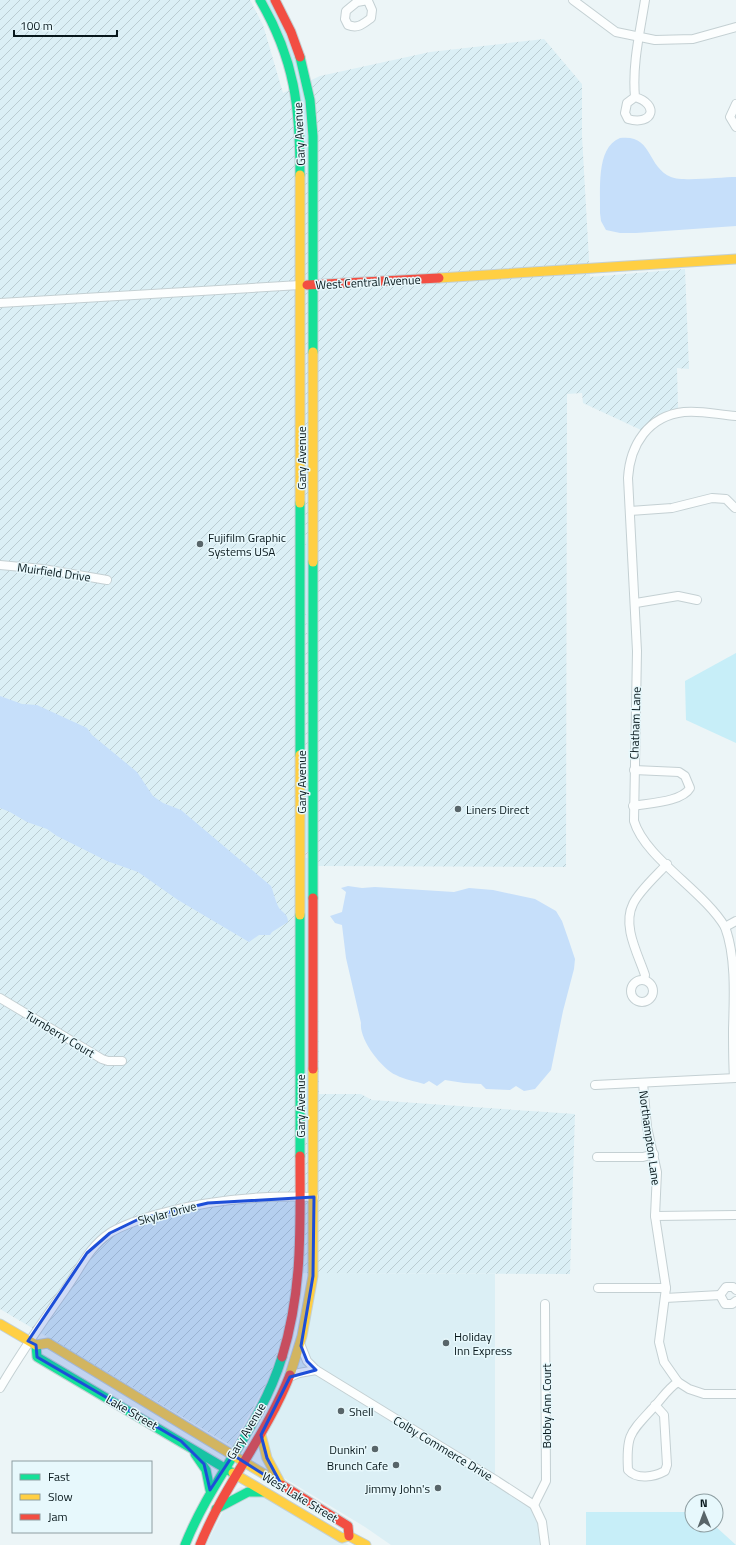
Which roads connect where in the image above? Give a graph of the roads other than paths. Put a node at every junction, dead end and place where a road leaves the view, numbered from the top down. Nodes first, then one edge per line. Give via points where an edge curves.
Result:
1 (260, 0) edge
2 (275, 0) edge
3 (573, 0) edge
4 (646, 0) edge
5 (736, 27) edge
6 (638, 37) junction
7 (635, 97) dead end
8 (736, 104) edge
9 (736, 127) edge
10 (736, 259) edge
11 (300, 285) junction
12 (314, 285) junction
13 (0, 302) edge
14 (736, 416) edge
15 (735, 508) edge
16 (630, 511) junction
17 (0, 565) edge
18 (107, 580) dead end
19 (697, 600) dead end
20 (636, 604) junction
21 (634, 770) junction
22 (633, 806) junction
23 (667, 864) junction
24 (736, 921) edge
25 (725, 927) junction
26 (644, 980) dead end
27 (735, 997) edge
28 (0, 998) edge
29 (122, 1061) dead end
30 (735, 1078) edge
31 (643, 1083) junction
32 (595, 1085) dead end
33 (654, 1154) junction
34 (597, 1157) dead end
35 (300, 1197) junction
36 (314, 1197) junction
37 (736, 1215) edge
38 (655, 1216) junction
39 (598, 1288) dead end
40 (666, 1288) junction
41 (736, 1290) edge
42 (720, 1295) junction
43 (665, 1298) junction
44 (736, 1301) edge
45 (545, 1304) dead end
46 (0, 1324) edge
47 (32, 1343) junction
48 (300, 1346) junction
49 (316, 1370) junction
50 (290, 1377) junction
51 (678, 1382) junction
52 (0, 1388) edge
53 (736, 1394) edge
54 (655, 1405) junction
55 (261, 1435) junction
56 (181, 1441) junction
57 (233, 1454) junction
58 (244, 1462) junction
59 (224, 1467) junction
60 (236, 1474) junction
61 (282, 1486) junction
62 (210, 1490) junction
63 (266, 1492) junction
64 (534, 1506) junction
65 (216, 1510) junction
66 (350, 1536) junction
67 (184, 1545) edge
68 (200, 1545) edge
69 (366, 1545) edge
70 (545, 1545) edge

1 - 11 main road, Gary Avenue via 283,46 292,71 298,103
2 - 12 main road, Gary Avenue via 298,48 310,99 313,136
3 - 6 street via 616,32
4 - 6 street
5 - 6 street via 687,40 670,41
6 - 7 street via 633,82
8 - 9 street via 730,117
10 - 12 main road, West Central Avenue
11 - 12 main road, West Central Avenue
11 - 13 street, West Central Avenue
11 - 35 main road, Gary Avenue
12 - 36 main road, Gary Avenue
14 - 16 street, Chatham Lane via 683,412 650,426 637,443 629,463
15 - 16 street via 726,499 712,498 672,508
16 - 20 street, Chatham Lane
17 - 18 street, Muirfield Drive via 43,569
19 - 20 street via 678,596
20 - 21 street, Chatham Lane
21 - 22 street, Chatham Lane
21 - 22 street via 679,772 686,776 690,788 679,798
22 - 23 street, Chatham Lane via 634,821 641,837
23 - 25 street, Chatham Lane via 705,902
23 - 26 street via 633,903 630,915 631,934 645,975
24 - 25 street
25 - 27 street, Chatham Lane via 735,957
27 - 30 street, Chatham Lane
28 - 29 street, Turnberry Court via 102,1058 108,1061
30 - 31 street
31 - 32 street
31 - 33 street, Northampton Lane via 647,1127
33 - 34 street via 644,1157
33 - 38 street, Northampton Lane via 658,1185
35 - 36 street, Skylar Drive
35 - 47 street, Skylar Drive via 208,1202 139,1220 110,1233 87,1253
35 - 57 main road, Gary Avenue via 298,1290 291,1326 267,1397
36 - 48 main road, Gary Avenue via 312,1276 308,1315
37 - 38 street
38 - 40 street, Northampton Lane
39 - 40 street
40 - 43 street, Northampton Lane
41 - 42 street via 733,1287 726,1287
42 - 43 street
42 - 44 street via 725,1304
43 - 51 street via 659,1342 664,1362
45 - 64 street, Bobby Ann Court via 546,1481
46 - 47 main road, Lake Street
47 - 52 street, Skylar Drive
47 - 56 main road, Lake Street via 37,1357
47 - 57 main road, Lake Street via 48,1344
48 - 49 street, Colby Commerce Drive via 307,1361
48 - 50 main road, Gary Avenue
49 - 50 street
49 - 64 street, Colby Commerce Drive
50 - 55 main road, Gary Avenue
51 - 53 street via 704,1394
51 - 54 street via 671,1386
54 - 54 street via 664,1415 667,1465 665,1471 657,1475 638,1476 628,1470 628,1441 631,1432
55 - 58 main road, Gary Avenue
55 - 61 main road via 267,1458
56 - 59 main road, Lake Street
56 - 62 main road via 204,1464
57 - 58 main road, Lake Street
57 - 59 main road, Gary Avenue
58 - 60 main road, Gary Avenue
58 - 61 main road, West Lake Street
59 - 60 main road, Lake Street
59 - 62 main road, Gary Avenue
60 - 63 main road, West Lake Street
60 - 65 main road, Gary Avenue
61 - 66 main road, West Lake Street via 348,1526
62 - 67 main road, Gary Avenue
63 - 65 main road via 248,1492
63 - 66 main road, West Lake Street via 342,1538
64 - 70 street via 542,1522
65 - 68 main road, Gary Avenue
66 - 69 main road, West Lake Street

